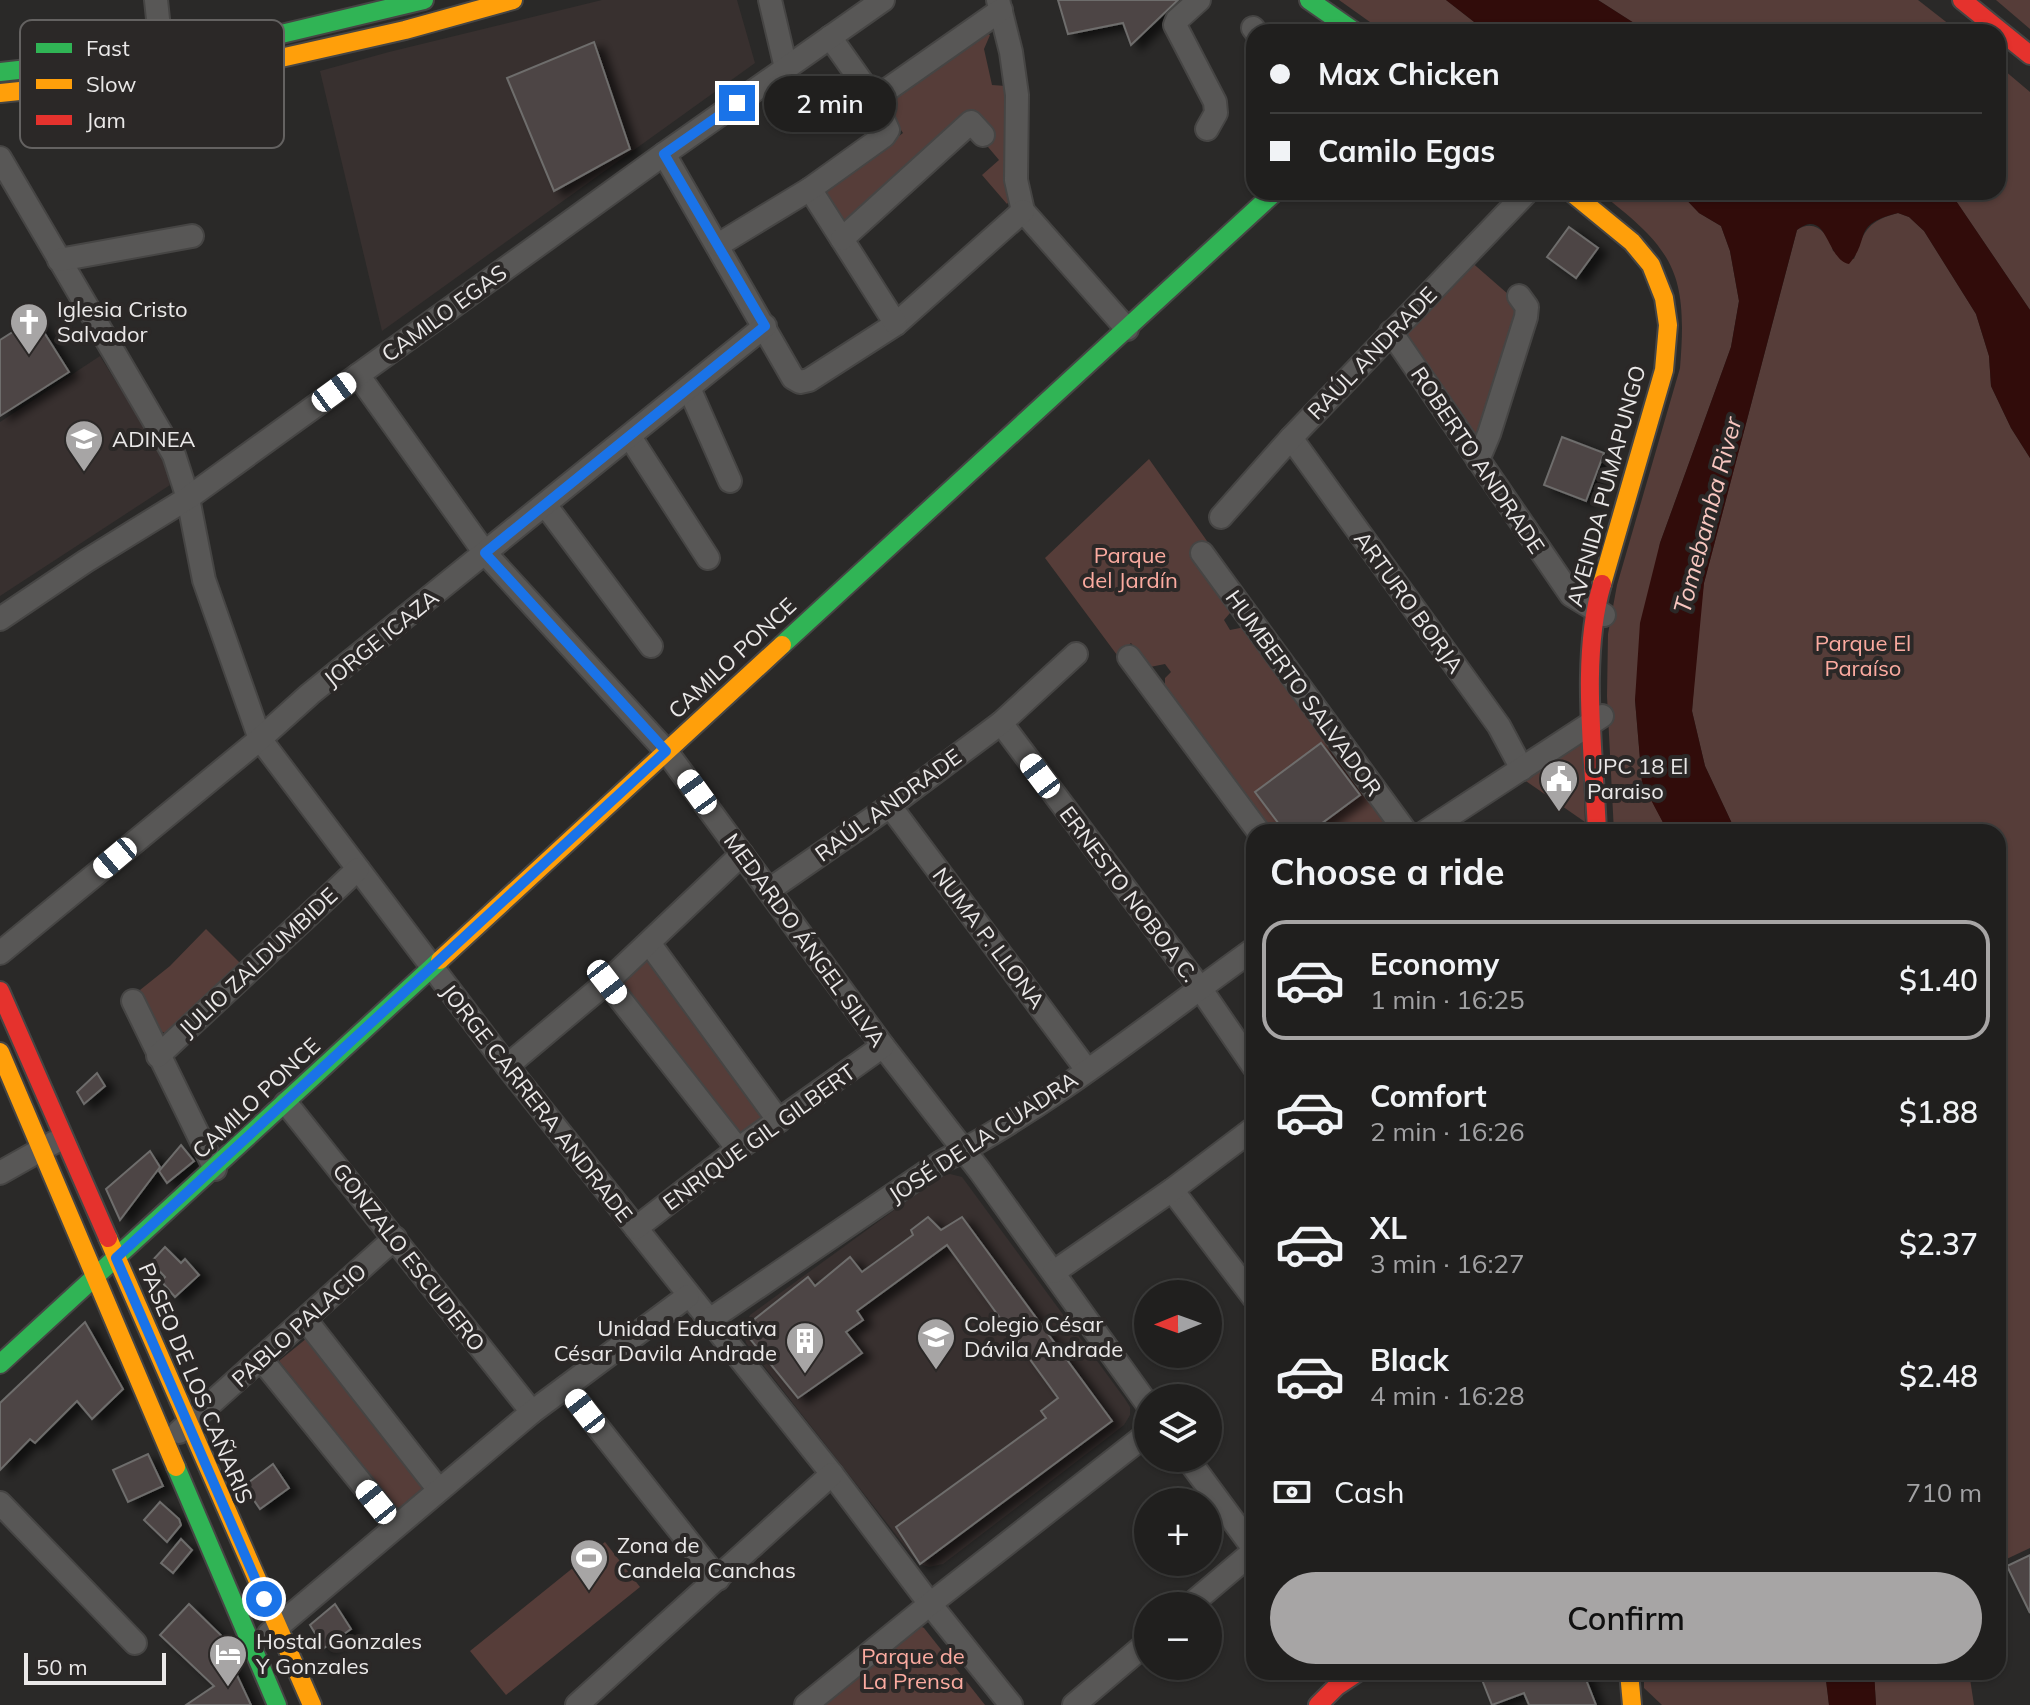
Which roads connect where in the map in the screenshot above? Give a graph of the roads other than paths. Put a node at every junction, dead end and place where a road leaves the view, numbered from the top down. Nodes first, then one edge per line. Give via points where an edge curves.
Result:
1 (156, 0) edge
2 (424, 0) edge
3 (513, 0) edge
4 (770, 0) edge
5 (883, 0) edge
6 (1199, 0) edge
7 (1309, 0) edge
8 (1962, 0) edge
9 (398, 3) edge
10 (1000, 5) edge
11 (158, 20) edge
12 (1344, 24) edge
13 (1992, 24) edge
14 (405, 30) junction
15 (284, 32) edge
16 (2006, 36) edge
17 (830, 37) junction
18 (2030, 55) edge
19 (284, 57) edge
20 (786, 68) junction
21 (20, 71) edge
22 (0, 72) edge
23 (20, 90) edge
24 (0, 93) edge
25 (874, 99) junction
26 (1207, 129) dead end
27 (983, 135) dead end
28 (664, 154) junction
29 (0, 158) edge
30 (810, 189) junction
31 (1266, 200) edge
32 (1519, 200) edge
33 (1581, 200) edge
34 (1023, 211) junction
35 (192, 236) dead end
36 (842, 239) junction
37 (718, 245) junction
38 (59, 260) junction
39 (1519, 296) dead end
40 (896, 324) junction
41 (765, 326) junction
42 (1127, 329) junction
43 (1391, 332) junction
44 (358, 375) junction
45 (689, 388) junction
46 (630, 437) junction
47 (1291, 438) junction
48 (1478, 460) junction
49 (730, 481) dead end
50 (188, 498) junction
51 (546, 506) junction
52 (1221, 517) dead end
53 (485, 553) junction
54 (1202, 553) dead end
55 (708, 558) dead end
56 (1599, 613) junction
57 (0, 619) edge
58 (651, 646) dead end
59 (1076, 654) dead end
60 (1129, 657) dead end
61 (1597, 718) junction
62 (1001, 723) junction
63 (260, 739) junction
64 (666, 751) junction
65 (1522, 769) junction
66 (890, 806) junction
67 (1253, 824) edge
68 (1400, 824) edge
69 (1437, 824) edge
70 (1597, 824) edge
71 (742, 854) junction
72 (358, 869) junction
73 (769, 890) junction
74 (649, 943) junction
75 (0, 953) edge
76 (1246, 955) edge
77 (431, 969) junction
78 (607, 982) junction
79 (1200, 988) junction
80 (0, 991) edge
81 (133, 1001) dead end
82 (883, 1046) junction
83 (0, 1052) edge
84 (1246, 1055) edge
85 (158, 1056) junction
86 (507, 1066) junction
87 (1087, 1070) junction
88 (286, 1103) junction
89 (779, 1121) junction
90 (1246, 1134) edge
91 (64, 1137) junction
92 (43, 1149) junction
93 (738, 1149) junction
94 (965, 1150) junction
95 (215, 1169) junction
96 (0, 1173) edge
97 (1172, 1190) junction
98 (636, 1228) junction
99 (395, 1238) junction
100 (116, 1258) junction
101 (1054, 1272) junction
102 (96, 1277) junction
103 (1246, 1287) edge
104 (688, 1296) junction
105 (305, 1319) junction
106 (708, 1321) junction
107 (261, 1359) junction
108 (0, 1364) edge
109 (1134, 1385) edge
110 (566, 1387) junction
111 (532, 1412) junction
112 (188, 1425) junction
113 (166, 1444) junction
114 (1134, 1444) edge
115 (1197, 1472) edge
116 (832, 1474) junction
117 (439, 1490) junction
118 (0, 1503) edge
119 (396, 1526) junction
120 (1246, 1539) edge
121 (1246, 1557) edge
122 (718, 1579) junction
123 (1205, 1592) edge
124 (930, 1604) junction
125 (277, 1628) junction
126 (135, 1643) dead end
127 (252, 1648) junction
128 (1134, 1654) edge
129 (1630, 1680) edge
130 (1339, 1688) edge
131 (585, 1703) edge
132 (277, 1705) edge
133 (312, 1705) edge
134 (806, 1705) edge
135 (1011, 1705) edge
136 (1074, 1705) edge
137 (1318, 1705) edge
138 (1632, 1705) edge

1 - 11 street
2 - 9 main road
3 - 14 main road
4 - 20 street
5 - 17 street, CAMILO EGAS
6 - 26 street via 1175,25 1215,102 1216,113
7 - 12 main road
8 - 13 main road
9 - 14 street
9 - 15 main road
10 - 25 street
10 - 34 street via 1017,95 1016,180
14 - 19 main road
16 - 18 main road
17 - 20 street, CAMILO EGAS
17 - 25 street
20 - 28 street, CAMILO EGAS
21 - 22 main road
23 - 24 main road
25 - 30 street via 887,124 884,136
27 - 36 street via 971,122
28 - 37 street
28 - 44 street, CAMILO EGAS
29 - 38 street, JORGE CARRERA ANDRADE
30 - 36 street
30 - 37 street
31 - 42 main road, CAMILO PONCE
32 - 43 street, RAÚL ANDRADE
33 - 56 main road, AVENIDA PUMAPUNGO via 1651,265 1668,325 1664,370
34 - 40 street
34 - 42 street
35 - 38 street
36 - 40 street
37 - 41 street
38 - 50 street, JORGE CARRERA ANDRADE via 174,455
39 - 48 street via 1527,307 1526,317
40 - 41 street via 800,382
41 - 45 street, JORGE ICAZA
42 - 64 main road, CAMILO PONCE
43 - 47 street, RAÚL ANDRADE
43 - 48 street, ROBERTO ANDRADE
44 - 50 street, CAMILO EGAS
44 - 53 street, MEDARDO ÁNGEL SILVA
45 - 46 street, JORGE ICAZA
45 - 49 street
46 - 51 street, JORGE ICAZA
46 - 55 street
47 - 52 street, RAÚL ANDRADE
47 - 65 street, ARTURO BORJA via 1499,726
48 - 56 street, ROBERTO ANDRADE via 1571,595
50 - 57 street, CAMILO EGAS
50 - 63 street, JORGE CARRERA ANDRADE via 204,580
51 - 53 street, JORGE ICAZA
51 - 58 street
53 - 63 street, JORGE ICAZA
53 - 64 street, MEDARDO ÁNGEL SILVA
54 - 68 street, HUMBERTO SALVADOR
56 - 61 main road, AVENIDA PUMAPUNGO via 1590,659
59 - 62 street, RAÚL ANDRADE
60 - 67 street
61 - 65 street
61 - 70 main road, AVENIDA PUMAPUNGO
62 - 66 street, RAÚL ANDRADE
62 - 79 street, ERNESTO NOBOA C.
63 - 72 street, JORGE CARRERA ANDRADE
63 - 75 street, JORGE ICAZA
64 - 71 street, MEDARDO ÁNGEL SILVA
64 - 77 main road, CAMILO PONCE
65 - 69 street
66 - 73 street, RAÚL ANDRADE
66 - 87 street, NUMA P. LLONA
71 - 73 street, MEDARDO ÁNGEL SILVA
71 - 74 street
72 - 77 street, JORGE CARRERA ANDRADE
72 - 85 street, JULIO ZALDUMBIDE
73 - 82 street, MEDARDO ÁNGEL SILVA
74 - 78 street
74 - 89 street
76 - 79 street, JOSÉ DE LA CUADRA
77 - 86 street, JORGE CARRERA ANDRADE
77 - 88 main road, CAMILO PONCE
78 - 86 street
78 - 93 street
79 - 84 street, ERNESTO NOBOA C.
79 - 87 street, JOSÉ DE LA CUADRA
80 - 91 main road, PASEO DE LOS CAÑARIS
81 - 85 street
82 - 89 street, ENRIQUE GIL GILBERT
82 - 94 street, MEDARDO ÁNGEL SILVA
83 - 92 main road
85 - 95 street
86 - 98 street, JORGE CARRERA ANDRADE
87 - 94 street, JOSÉ DE LA CUADRA
88 - 95 main road, CAMILO PONCE
88 - 99 street, GONZALO ESCUDERO
89 - 93 street, ENRIQUE GIL GILBERT
90 - 97 street
91 - 92 street
91 - 100 main road, PASEO DE LOS CAÑARIS
92 - 96 street
92 - 102 main road
93 - 98 street, ENRIQUE GIL GILBERT
94 - 101 street, MEDARDO ÁNGEL SILVA
94 - 106 street, JOSÉ DE LA CUADRA
95 - 100 main road, CAMILO PONCE
97 - 101 street
97 - 103 street
98 - 104 street, JORGE CARRERA ANDRADE
99 - 105 street, PABLO PALACIO
99 - 111 street, GONZALO ESCUDERO
100 - 102 main road, CAMILO PONCE
100 - 112 main road, PASEO DE LOS CAÑARIS
101 - 109 street, MEDARDO ÁNGEL SILVA
102 - 108 main road, CAMILO PONCE
102 - 113 main road
104 - 106 street, JORGE CARRERA ANDRADE
104 - 110 street
105 - 107 street, PABLO PALACIO
105 - 117 street
106 - 116 street, JORGE CARRERA ANDRADE
107 - 112 street, PABLO PALACIO
107 - 119 street
110 - 111 street
110 - 122 street
111 - 117 street
112 - 113 street, PABLO PALACIO
112 - 125 main road, PASEO DE LOS CAÑARIS
113 - 127 main road
114 - 124 street
115 - 120 street
116 - 122 street
116 - 124 street, JORGE CARRERA ANDRADE
117 - 119 street
118 - 126 street
119 - 125 street
121 - 123 street
122 - 131 street
124 - 134 street
124 - 135 street, JORGE CARRERA ANDRADE
125 - 127 street
125 - 133 main road, PASEO DE LOS CAÑARIS
127 - 132 main road
128 - 136 street
129 - 138 main road
130 - 137 main road

